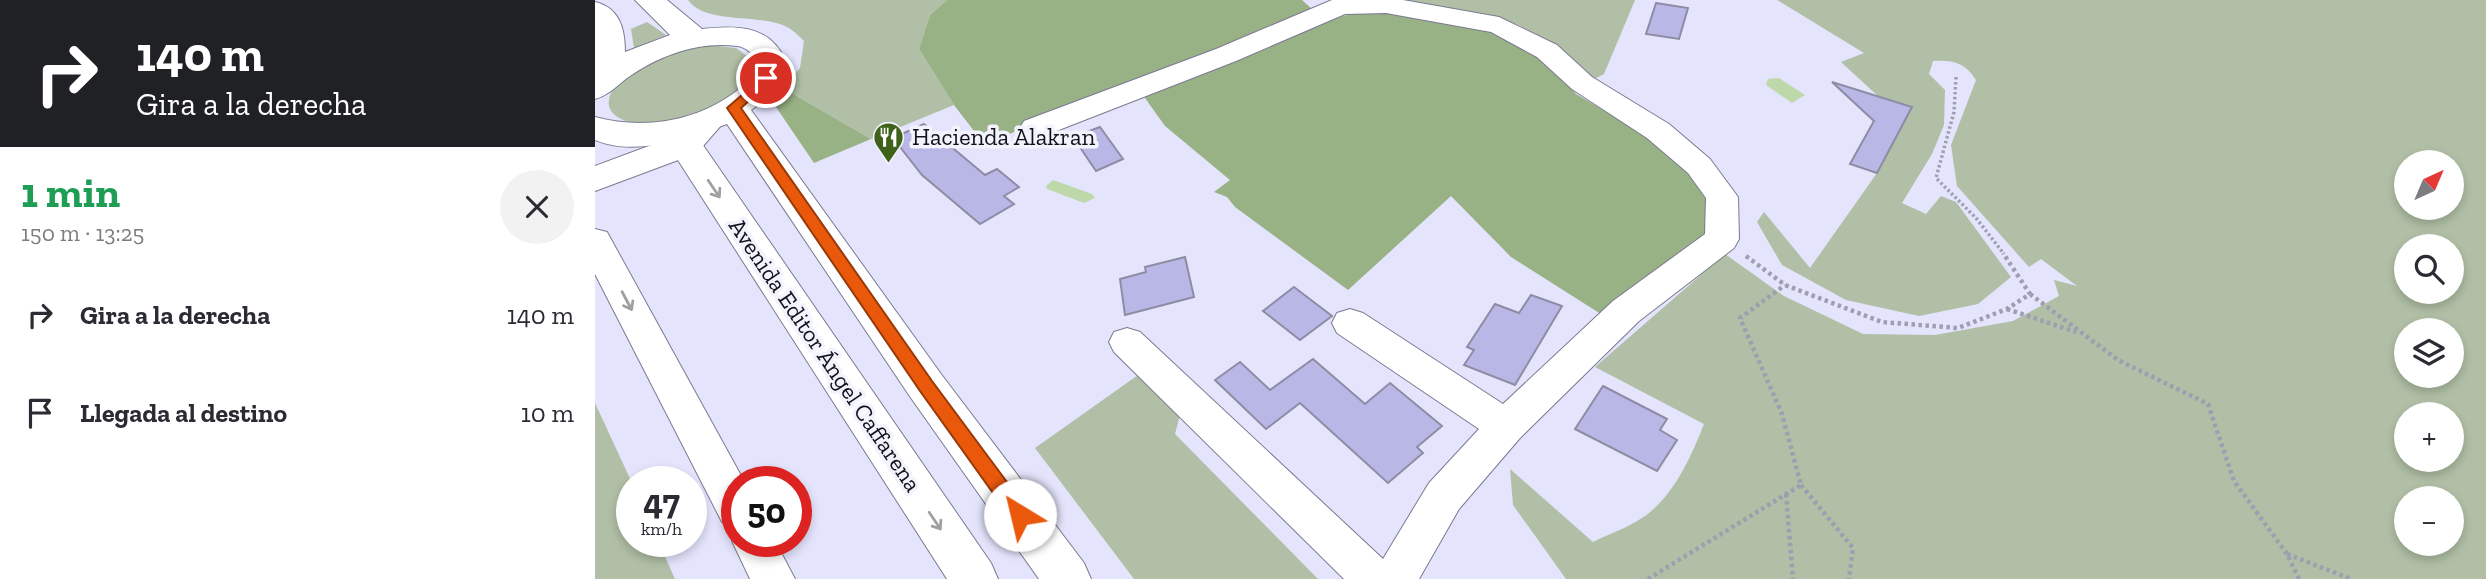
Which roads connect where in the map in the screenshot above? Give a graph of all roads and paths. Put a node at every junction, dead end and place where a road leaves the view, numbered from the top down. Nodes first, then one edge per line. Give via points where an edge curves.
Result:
1 (650, 0) edge
2 (595, 11) edge
3 (695, 38) junction
4 (1956, 77) dead end
5 (602, 81) edge
6 (701, 126) junction
7 (1035, 128) dead end
8 (596, 131) edge
9 (595, 179) edge
10 (1722, 239) junction
11 (595, 241) edge
12 (1785, 285) junction
13 (2030, 294) junction
14 (2007, 309) junction
15 (1350, 323) dead end
16 (2080, 333) junction
17 (1127, 342) dead end
18 (1506, 426) junction
19 (721, 479) edge
20 (1801, 485) junction
21 (1786, 494) junction
22 (2287, 554) junction
23 (761, 557) edge
24 (773, 579) edge
25 (974, 579) edge
26 (1067, 579) edge
27 (1374, 579) edge
28 (1395, 579) edge
29 (1648, 579) edge
30 (1793, 579) edge
31 (1849, 579) edge
32 (2298, 579) edge
33 (2351, 579) edge

1 - 3 main road
2 - 5 main road via 610,29
3 - 5 main road via 649,51
3 - 6 main road via 741,37 768,52 771,64 766,78
4 - 13 path via 1954,112 1937,178 1959,197 2006,254
6 - 8 main road via 631,138
6 - 9 main road
6 -> 25 main road, Avenida Editor Ángel Caffarena
6 - 26 main road via 926,386
7 - 10 street via 1342,6 1386,5 1499,24 1547,51 1582,83 1658,131 1699,166 1722,197
10 - 12 path
10 - 18 street via 1626,311
11 -> 19 street
12 - 14 path via 1882,322 1958,328
12 - 20 path via 1740,318 1782,414
13 - 14 path
13 - 16 path
14 - 16 path
15 - 18 street
16 - 22 path via 2118,360 2208,404 2234,481
17 - 27 street
18 - 28 street via 1444,496
20 - 21 path
20 - 31 path via 1853,548
21 - 29 path
21 - 30 path
22 - 32 path
22 - 33 path
23 - 24 street

